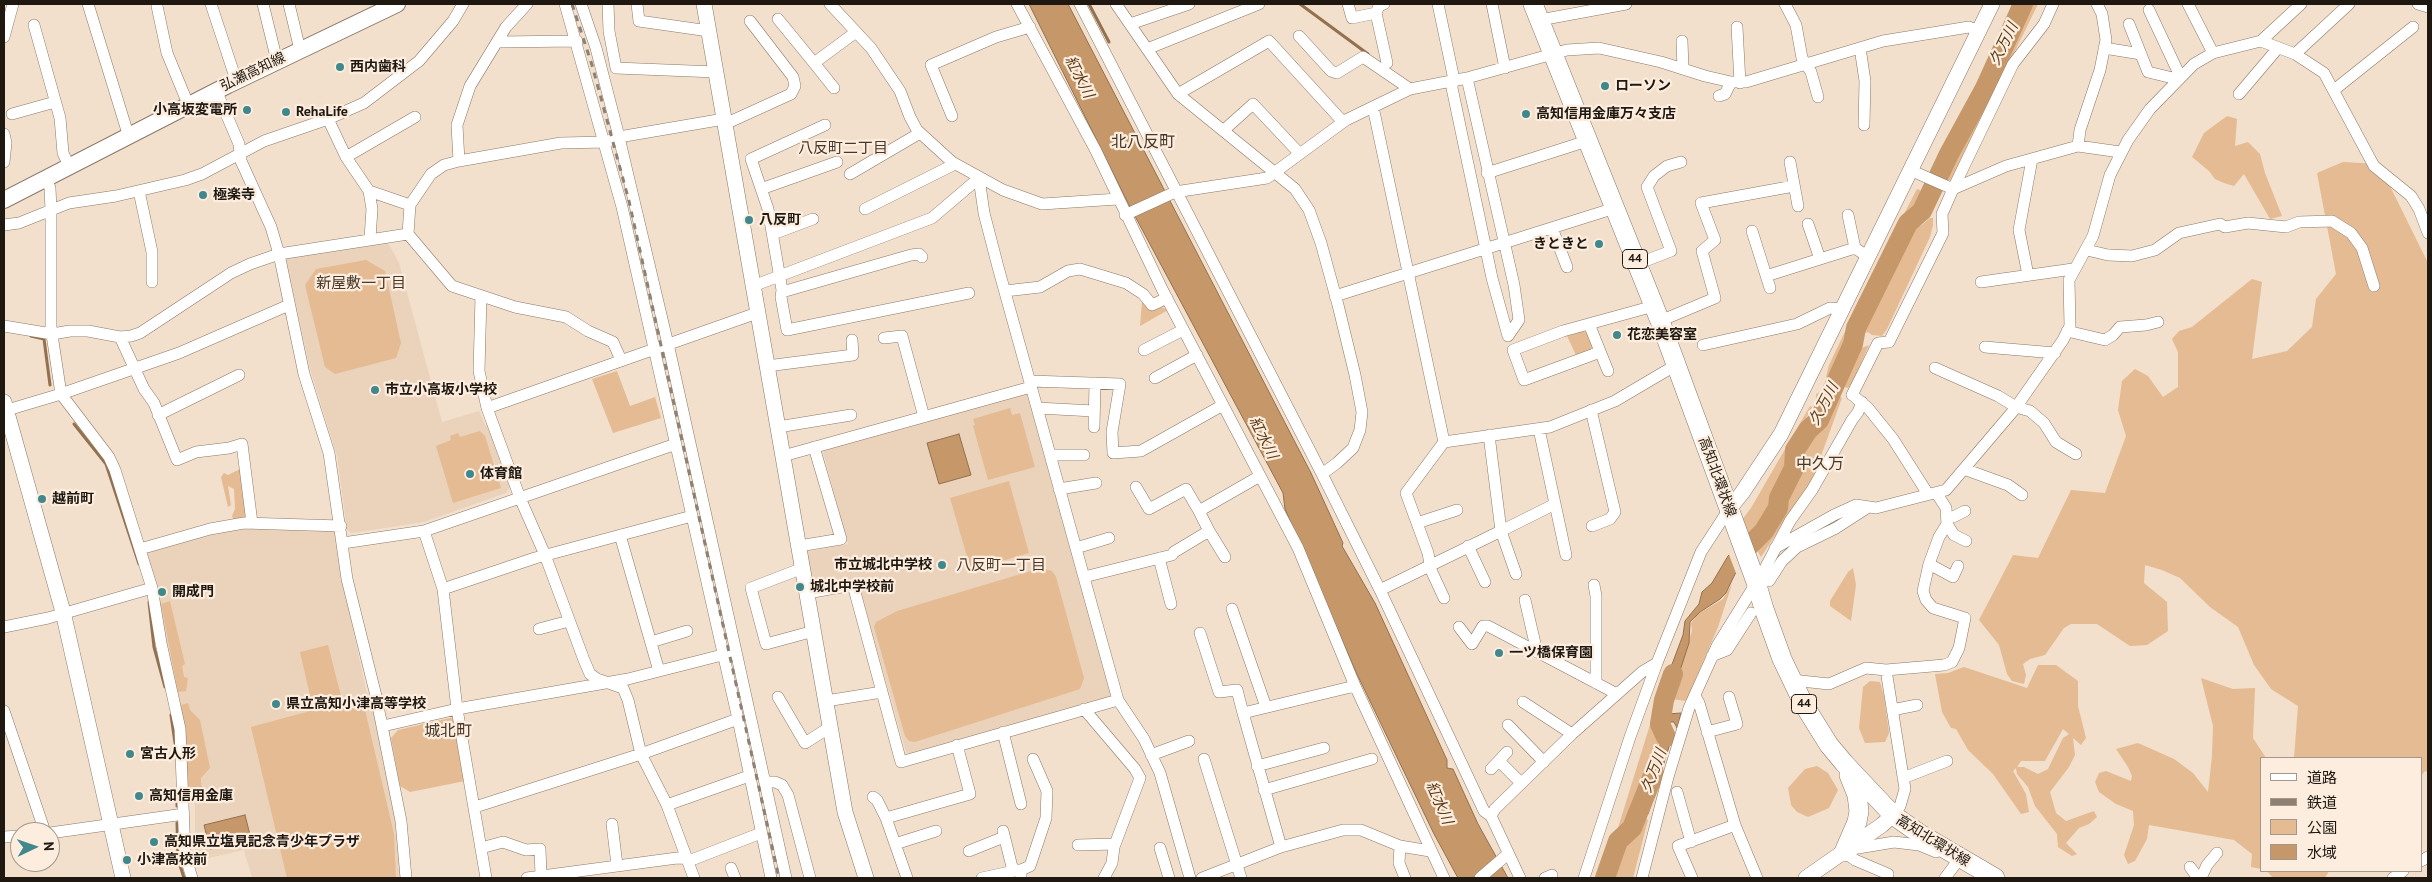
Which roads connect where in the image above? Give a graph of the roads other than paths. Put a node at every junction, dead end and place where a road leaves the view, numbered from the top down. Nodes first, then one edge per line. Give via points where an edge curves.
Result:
1 (13, 4) edge
2 (88, 4) edge
3 (211, 4) edge
4 (262, 4) edge
5 (289, 4) edge
6 (397, 4) edge
7 (463, 4) edge
8 (527, 4) edge
9 (565, 4) edge
10 (581, 4) edge
11 (608, 4) edge
12 (637, 4) edge
13 (704, 4) edge
14 (830, 4) edge
15 (1017, 4) edge
16 (1080, 4) edge
17 (1116, 4) edge
18 (1189, 4) edge
19 (1259, 4) edge
20 (1348, 4) edge
21 (1384, 4) edge
22 (1438, 4) edge
23 (1492, 4) edge
24 (1626, 4) edge
25 (1785, 4) edge
26 (1992, 4) edge
27 (2053, 4) edge
28 (2097, 4) edge
29 (2188, 4) edge
30 (2301, 4) edge
31 (2349, 4) edge
32 (2418, 4) edge
33 (157, 6) dead end
34 (1603, 6) edge
35 (2428, 7) edge
36 (2149, 10) dead end
37 (1536, 12) edge
38 (1376, 13) junction
39 (778, 20) dead end
40 (750, 21) dead end
41 (1130, 24) junction
42 (2129, 24) dead end
43 (34, 25) dead end
44 (1737, 27) dead end
45 (1030, 28) junction
46 (2412, 28) dead end
47 (709, 31) junction
48 (1979, 31) junction
49 (856, 32) junction
50 (1299, 36) dead end
51 (4, 37) edge
52 (577, 41) junction
53 (1682, 41) dead end
54 (2261, 41) junction
55 (498, 42) junction
56 (1860, 48) junction
57 (2104, 48) junction
58 (2278, 48) junction
59 (1147, 49) junction
60 (300, 50) junction
61 (2213, 53) junction
62 (1554, 54) junction
63 (2141, 54) junction
64 (2295, 54) junction
65 (277, 61) junction
66 (814, 63) junction
67 (1387, 63) dead end
68 (1807, 65) junction
69 (1505, 68) junction
70 (1683, 69) junction
71 (716, 72) junction
72 (1468, 78) junction
73 (2178, 78) junction
74 (236, 80) junction
75 (1453, 81) junction
76 (1736, 82) junction
77 (834, 88) dead end
78 (1410, 89) junction
79 (216, 90) junction
80 (2334, 90) junction
81 (1178, 94) junction
82 (2239, 94) dead end
83 (1719, 96) dead end
84 (1818, 97) dead end
85 (56, 102) junction
86 (188, 104) junction
87 (1373, 107) junction
88 (12, 114) dead end
89 (415, 116) dead end
90 (952, 116) dead end
91 (328, 119) junction
92 (725, 122) junction
93 (1343, 122) junction
94 (825, 125) dead end
95 (1864, 125) dead end
96 (1224, 130) junction
97 (920, 133) junction
98 (4, 134) edge
99 (128, 134) junction
100 (619, 137) junction
101 (1587, 141) junction
102 (606, 142) junction
103 (2078, 146) junction
104 (2120, 152) junction
105 (240, 153) junction
106 (1300, 154) junction
107 (346, 157) junction
108 (2032, 159) junction
109 (459, 161) junction
110 (4, 162) edge
111 (838, 162) dead end
112 (1681, 162) dead end
113 (1790, 162) dead end
114 (955, 164) junction
115 (68, 166) junction
116 (1487, 172) junction
117 (1914, 172) junction
118 (850, 174) dead end
119 (1272, 176) junction
120 (46, 178) junction
121 (979, 178) junction
122 (1794, 186) junction
123 (1950, 188) junction
124 (761, 189) junction
125 (139, 191) junction
126 (369, 191) junction
127 (1173, 193) junction
128 (1118, 199) junction
129 (4, 200) edge
130 (410, 205) junction
131 (1798, 206) dead end
132 (1615, 208) junction
133 (865, 209) dead end
134 (51, 210) junction
135 (1128, 213) junction
136 (1848, 214) dead end
137 (813, 219) dead end
138 (1808, 224) dead end
139 (4, 225) edge
140 (1552, 228) junction
141 (1752, 232) dead end
142 (2428, 233) edge
143 (408, 234) junction
144 (773, 234) junction
145 (370, 238) junction
146 (1503, 243) junction
147 (1486, 248) junction
148 (1855, 248) junction
149 (2087, 250) junction
150 (279, 254) junction
151 (922, 257) dead end
152 (1868, 257) junction
153 (1820, 259) junction
154 (1637, 264) junction
155 (1567, 267) dead end
156 (2073, 269) junction
157 (1409, 273) junction
158 (2028, 275) junction
159 (779, 276) junction
160 (1766, 276) junction
161 (152, 282) dead end
162 (1981, 282) dead end
163 (753, 286) junction
164 (2374, 286) dead end
165 (1770, 288) dead end
166 (1005, 291) junction
167 (782, 292) junction
168 (969, 293) dead end
169 (481, 296) junction
170 (1335, 296) junction
171 (1167, 298) junction
172 (289, 305) junction
173 (1842, 309) junction
174 (757, 313) junction
175 (1657, 313) junction
176 (2158, 322) dead end
177 (1589, 324) junction
178 (4, 326) edge
179 (1184, 330) junction
180 (2067, 332) junction
181 (52, 334) junction
182 (120, 337) junction
183 (884, 338) dead end
184 (852, 340) dead end
185 (668, 344) junction
186 (1703, 345) dead end
187 (1985, 347) dead end
188 (654, 349) junction
189 (1144, 350) dead end
190 (1600, 352) junction
191 (2054, 353) junction
192 (1196, 355) junction
193 (621, 360) junction
194 (767, 366) junction
195 (1676, 366) junction
196 (134, 367) junction
197 (1935, 368) dead end
198 (1608, 372) dead end
199 (239, 375) dead end
200 (1155, 378) dead end
201 (1030, 384) junction
202 (1095, 384) junction
203 (61, 394) junction
204 (1862, 402) junction
205 (1223, 405) junction
206 (5, 407) edge
207 (2016, 407) junction
208 (487, 408) junction
209 (1037, 408) junction
210 (1591, 410) junction
211 (1094, 411) junction
212 (158, 415) junction
213 (851, 415) dead end
214 (924, 417) junction
215 (778, 427) junction
216 (1094, 427) dead end
217 (1539, 428) junction
218 (1489, 435) junction
219 (1444, 442) junction
220 (676, 444) junction
221 (814, 447) junction
222 (1084, 454) dead end
223 (2076, 454) dead end
224 (1050, 455) junction
225 (783, 456) junction
226 (1964, 469) junction
227 (1322, 474) junction
228 (1260, 476) junction
229 (1096, 483) dead end
230 (1136, 487) dead end
231 (1059, 489) junction
232 (1933, 494) junction
233 (2022, 495) dead end
234 (520, 498) junction
235 (1555, 504) junction
236 (1866, 508) junction
237 (1457, 510) dead end
238 (1199, 511) junction
239 (1965, 511) dead end
240 (1731, 513) junction
241 (692, 516) junction
242 (1948, 521) junction
243 (252, 523) junction
244 (1417, 523) junction
245 (341, 526) junction
246 (1592, 526) dead end
247 (424, 531) junction
248 (1209, 531) junction
249 (1501, 531) junction
250 (620, 535) junction
251 (1109, 538) dead end
252 (1966, 541) dead end
253 (343, 544) junction
254 (799, 546) junction
255 (1468, 546) junction
256 (1076, 548) junction
257 (1774, 548) junction
258 (140, 549) junction
259 (545, 555) junction
260 (1566, 555) dead end
261 (1225, 557) dead end
262 (1159, 558) junction
263 (1429, 564) junction
264 (1929, 564) junction
265 (1958, 566) dead end
266 (803, 568) junction
267 (1516, 574) dead end
268 (1084, 578) junction
269 (1759, 578) junction
270 (1486, 582) dead end
271 (1594, 584) dead end
272 (152, 588) junction
273 (443, 589) junction
274 (1380, 590) junction
275 (807, 593) junction
276 (1444, 598) dead end
277 (1526, 600) dead end
278 (1171, 604) dead end
279 (1232, 608) dead end
280 (63, 612) junction
281 (1751, 613) dead end
282 (569, 621) junction
283 (1459, 626) dead end
284 (4, 627) edge
285 (539, 629) dead end
286 (687, 631) dead end
287 (814, 631) junction
288 (1200, 634) dead end
289 (651, 642) junction
290 (737, 651) junction
291 (1537, 652) junction
292 (723, 654) junction
293 (1712, 656) junction
294 (1657, 662) junction
295 (1886, 670) junction
296 (659, 671) junction
297 (1792, 680) junction
298 (607, 683) junction
299 (1596, 683) junction
300 (1355, 686) junction
301 (882, 692) junction
302 (1617, 694) junction
303 (1695, 696) junction
304 (778, 697) dead end
305 (1729, 697) dead end
306 (1118, 700) junction
307 (826, 701) junction
308 (1523, 702) dead end
309 (1917, 705) dead end
310 (1266, 707) junction
311 (458, 709) junction
312 (1084, 709) junction
313 (1892, 710) junction
314 (4, 711) edge
315 (1243, 712) junction
316 (738, 719) junction
317 (1508, 725) dead end
318 (383, 726) junction
319 (830, 727) junction
320 (1002, 732) junction
321 (1707, 732) junction
322 (1572, 734) junction
323 (1189, 741) dead end
324 (957, 745) junction
325 (1324, 748) dead end
326 (641, 754) junction
327 (1151, 755) junction
328 (1032, 759) dead end
329 (1204, 759) dead end
330 (1372, 760) dead end
331 (1499, 761) dead end
332 (1948, 761) dead end
333 (1544, 762) junction
334 (1844, 763) junction
335 (1257, 766) junction
336 (749, 776) junction
337 (1904, 778) junction
338 (765, 782) junction
339 (1521, 784) junction
340 (1264, 790) junction
341 (1677, 792) dead end
342 (873, 797) dead end
343 (1021, 804) dead end
344 (667, 805) junction
345 (474, 807) junction
346 (184, 814) junction
347 (1892, 815) junction
348 (1491, 816) junction
349 (886, 818) junction
350 (42, 822) edge
351 (612, 824) dead end
352 (110, 825) junction
353 (1735, 825) junction
354 (936, 831) dead end
355 (60, 832) edge
356 (760, 832) junction
357 (1691, 842) junction
358 (895, 844) junction
359 (1115, 844) junction
360 (1078, 845) dead end
361 (1400, 846) junction
362 (1281, 847) junction
363 (481, 848) junction
364 (1160, 848) dead end
365 (969, 851) dead end
366 (1430, 851) junction
367 (1844, 852) junction
368 (2217, 853) dead end
369 (1505, 856) junction
370 (1960, 858) junction
371 (689, 860) junction
372 (616, 865) junction
373 (1236, 865) junction
374 (2190, 867) dead end
375 (1019, 873) edge
376 (1888, 874) dead end
377 (541, 876) junction
378 (123, 878) edge
379 (191, 878) edge
380 (406, 878) edge
381 (486, 878) edge
382 (527, 878) edge
383 (694, 878) edge
384 (771, 878) edge
385 (786, 878) edge
386 (810, 878) edge
387 (866, 878) edge
388 (907, 878) edge
389 (982, 878) edge
390 (1104, 878) edge
391 (1169, 878) edge
392 (1190, 878) edge
393 (1202, 878) edge
394 (1241, 878) edge
395 (1405, 878) edge
396 (1444, 878) edge
397 (1480, 878) edge
398 (1520, 878) edge
399 (1584, 878) edge
400 (1642, 878) edge
401 (1692, 878) edge
402 (1757, 878) edge
403 (1806, 878) edge
404 (1945, 878) edge
405 (1995, 878) edge
406 (2200, 878) edge

1 - 51 street
2 - 99 street
3 - 74 street
4 - 65 street
5 - 60 street
6 - 60 main road, 弘瀬高知線
7 - 91 street via 419,61 364,103
8 - 55 street via 506,27
9 - 52 street
10 - 100 street
11 - 71 street via 616,68
12 - 47 street via 639,21
13 - 47 street
14 - 49 street
15 - 45 street
16 - 127 street
17 - 41 street
18 - 41 street
19 - 59 street
20 - 38 street via 1352,18
21 - 38 street
22 - 75 street
23 - 69 street
24 - 34 street
25 - 68 street via 1796,25 1802,58
26 - 48 street
27 - 123 street via 2044,24 2014,64
28 - 57 street via 2105,26
29 - 61 street
30 - 54 street
31 - 64 street
32 - 35 street
33 - 86 street via 167,53
34 - 37 street
36 - 73 street
37 - 62 main road, 高知北環状線 / 44
38 - 67 street
39 - 66 street
40 - 92 street via 793,77 796,86 791,94
41 - 59 street
42 - 63 street
43 - 85 street
44 - 76 street
45 - 90 street via 996,37 931,65
45 - 128 street
46 - 80 street
47 - 71 street
48 - 56 street via 1969,27
48 - 117 street
49 - 66 street
49 - 97 street via 900,91
50 - 78 street via 1341,78 1363,57
52 - 55 street
52 - 102 street
53 - 70 street
54 - 58 street
54 - 61 street
55 - 109 street via 470,86 457,125
56 - 68 street
56 - 95 street
57 - 63 street
57 - 103 street
58 - 64 street
58 - 82 street
59 - 81 street
60 - 65 main road, 弘瀬高知線
61 - 73 street
62 - 69 street
62 - 70 street via 1600,48
62 - 101 main road, 高知北環状線 / 44
63 - 73 street via 2148,72
64 - 80 street via 2324,73
65 - 74 main road, 弘瀬高知線
66 - 77 street
68 - 76 street
68 - 84 street
69 - 72 street
70 - 76 street
71 - 92 street
72 - 75 street
72 - 116 street
73 - 104 street via 2150,109
74 - 79 main road, 弘瀬高知線
75 - 78 street
75 - 147 street
76 - 83 street via 1726,94
78 - 87 street
79 - 86 main road, 弘瀬高知線
79 - 105 street via 240,144
80 - 142 street via 2374,166 2411,196
81 - 93 street via 1269,41
81 - 96 street
85 - 88 street
85 - 115 street via 63,153
86 - 99 main road, 弘瀬高知線
87 - 93 street
87 - 157 street
89 - 107 street
91 - 105 street via 264,140
91 - 107 street
92 - 100 street
92 - 163 street
93 - 106 street
94 - 124 street via 751,158
96 - 106 street via 1253,104
96 - 119 street
97 - 114 street
97 - 118 street
98 - 110 street
99 - 115 main road, 弘瀬高知線
100 - 102 street
100 - 185 street
101 - 116 street
101 - 132 main road, 高知北環状線 / 44
102 - 109 street via 561,143
102 - 188 street
103 - 104 street
103 - 108 street
104 - 149 street
105 - 125 street via 202,174
105 - 150 street via 240,161 271,227
106 - 119 street
107 - 126 street
108 - 123 street
108 - 158 street via 2019,230
109 - 130 street via 444,165 431,174
111 - 124 street
112 - 154 street via 1667,166 1646,187 1671,251
113 - 122 street
114 - 121 street
114 - 133 street
115 - 120 main road, 弘瀬高知線
116 - 146 street
117 - 123 street
117 - 152 street
119 - 127 street
119 - 170 street via 1295,189 1309,210
120 - 129 main road, 弘瀬高知線
120 - 134 street
121 - 128 street via 1042,204
121 - 159 street via 932,218
121 - 166 street via 984,213
122 - 131 street
122 - 175 street via 1702,203 1715,240 1702,251 1715,298
123 - 204 street via 1942,214 1943,233 1889,342 1878,343 1850,393
124 - 144 street
125 - 134 street via 69,202
125 - 161 street via 152,252
126 - 130 street
126 - 145 street via 372,209
127 - 135 street
127 - 227 street
128 - 135 street
130 - 143 street
132 - 140 street
132 - 154 main road, 高知北環状線 / 44
134 - 139 street via 19,223
134 - 181 street
135 - 171 street
136 - 148 street
137 - 144 street
138 - 153 street
140 - 146 street
140 - 155 street
141 - 160 street
143 - 145 street
143 - 169 street via 452,286
144 - 159 street
145 - 150 street
146 - 147 street
146 - 147 street via 1519,320 1508,336
147 - 157 street
148 - 152 street
148 - 153 street
149 - 156 street
149 - 164 street via 2132,256 2155,250 2179,233 2220,224 2225,227 2248,223 2286,227 2300,222 2332,221 2350,233 2362,248
150 - 172 street
150 - 182 street via 231,273 140,333
151 - 167 street via 911,255
152 - 173 street
153 - 160 street
154 - 175 main road, 高知北環状線 / 44
156 - 158 street
156 - 180 street via 2068,285 2070,326
157 - 170 street
157 - 219 street
158 - 162 street
159 - 163 street
159 - 167 street
160 - 165 street
163 - 174 street
166 - 171 street via 1040,287 1068,271 1080,269 1126,283 1143,294 1152,305
166 - 201 street
167 - 168 street via 787,330
169 - 193 street via 515,307 566,317 588,332 614,342
169 - 208 street via 479,371
170 - 227 street via 1356,375 1362,412 1360,430 1352,448
171 - 179 street
172 - 196 street via 179,353
172 - 245 street via 304,374 333,469
173 - 186 street via 1830,308 1797,324
173 - 240 street via 1781,434
174 - 185 street
174 - 194 street
175 - 177 street
175 - 195 main road, 高知北環状線 / 44
176 - 180 street via 2120,327 2113,336 2104,340
177 - 190 street
177 - 190 street via 1513,350 1524,380
178 - 181 street
179 - 189 street
179 - 192 street
180 - 191 street
181 - 182 street via 88,331
181 - 203 street
182 - 196 street
183 - 214 street via 902,336
184 - 194 street via 853,355
185 - 188 street
185 - 290 street
187 - 191 street
188 - 193 street
188 - 220 street
190 - 198 street
191 - 207 street
192 - 200 street
192 - 205 street
193 - 208 street
194 - 215 street
195 - 210 street via 1615,401
195 - 240 main road, 高知北環状線 / 44
196 - 203 street
196 - 212 street
197 - 207 street
199 - 212 street
201 - 202 street
201 - 209 street
201 - 214 street
202 - 205 street via 1120,384 1112,432 1113,453 1141,451
202 - 211 street
203 - 206 street
203 - 258 street via 109,457
204 - 232 street
204 - 257 street via 1812,490
205 - 228 street
206 - 280 street
207 - 223 street via 2041,419 2056,442
207 - 226 street
208 - 234 street
209 - 211 street
209 - 224 street
210 - 217 street via 1579,417
210 - 246 street via 1614,512 1610,519
211 - 216 street
212 - 243 street via 177,460 196,452 242,444
213 - 215 street
214 - 221 street
215 - 225 street
217 - 218 street
217 - 235 street
218 - 219 street
218 - 249 street
219 - 244 street via 1406,493
220 - 234 street
220 - 241 street
221 - 225 street
221 - 254 street via 841,540
222 - 224 street
224 - 231 street
225 - 254 street
226 - 232 street via 1946,490
226 - 233 street via 2008,485
227 - 274 street
228 - 238 street
228 - 300 street via 1298,548
229 - 231 street
230 - 238 street via 1152,514 1186,490
231 - 256 street
232 - 236 street
232 - 242 street via 1944,503
234 - 247 street
234 - 259 street
235 - 249 street
235 - 260 street
236 - 257 street via 1856,505
236 - 269 street via 1798,547
237 - 244 street
238 - 248 street
239 - 242 street
240 - 269 main road, 高知北環状線 / 44
240 - 294 street via 1701,552
241 - 250 street
241 - 292 street
242 - 252 street via 1954,535
242 - 264 street
243 - 245 street
243 - 258 street via 210,530
244 - 263 street
245 - 253 street
247 - 253 street
247 - 273 street
248 - 261 street
248 - 262 street via 1172,555
249 - 255 street
249 - 267 street
250 - 259 street
250 - 289 street
251 - 256 street
253 - 318 street via 347,579
254 - 266 street
255 - 263 street
255 - 270 street
256 - 268 street
257 - 269 street
258 - 272 street
259 - 273 street
259 - 282 street
262 - 268 street
262 - 278 street
263 - 274 street
263 - 276 street
264 - 265 street via 1953,577
264 - 295 street via 1923,585 1926,600 1933,608 1965,618 1959,648 1952,662 1944,665
266 - 275 street
266 - 287 street via 750,588 766,644
268 - 306 street
269 - 293 street
269 - 297 main road, 高知北環状線 / 44 via 1764,609
271 - 299 street
272 - 280 street
272 - 346 street via 180,729
273 - 311 street
274 - 348 street via 1479,802
275 - 287 street
275 - 301 street via 853,585
277 - 291 street
279 - 310 street
280 - 284 street
280 - 352 street
281 - 293 street via 1727,650
282 - 285 street
282 - 298 street via 590,674
283 - 291 street via 1472,644 1483,626 1488,626
286 - 289 street
287 - 307 street
288 - 315 street via 1219,692 1236,690
289 - 296 street
290 - 292 street
290 - 338 street
291 - 299 street
292 - 296 street
292 - 316 street
293 - 303 street
294 - 302 street
294 - 399 street
295 - 297 street via 1858,669 1829,684
295 - 313 street
296 - 298 street
297 - 334 main road, 高知北環状線 / 44 via 1814,723
298 - 311 street
298 - 326 street via 623,688
299 - 302 street
300 - 310 street
300 - 366 street
301 - 307 street
301 - 324 street via 901,762
302 - 322 street
303 - 321 street
303 - 400 street via 1668,777
304 - 319 street via 805,743
305 - 321 street via 1737,724
306 - 312 street
306 - 327 street
307 - 319 street
308 - 322 street
309 - 313 street
310 - 315 street
311 - 318 street
311 - 345 street
312 - 320 street
312 - 359 street via 1140,778
313 - 337 street
314 - 350 street
315 - 335 street
316 - 326 street
316 - 336 street
317 - 333 street
318 - 380 street via 402,832
319 - 387 street via 845,812
320 - 324 street
320 - 343 street
321 - 353 street
322 - 333 street
323 - 327 street
324 - 349 street via 970,794
325 - 335 street
326 - 344 street
326 - 345 street
327 - 392 street via 1160,773
328 - 375 street via 1047,791 1046,818 1030,866
329 - 373 street
330 - 340 street
331 - 339 street
332 - 337 street
333 - 339 street
334 - 347 main road, 高知北環状線 / 44
334 - 367 main road via 1857,795 1859,812
335 - 340 street
336 - 344 street
336 - 356 street
337 - 347 street via 1905,789 1900,806
338 - 385 street
338 - 386 street via 782,785 788,795
339 - 348 street
340 - 362 street
341 - 357 street
342 - 349 street
344 - 371 street
345 - 363 street
346 - 352 street
346 - 379 street via 185,855
347 - 367 street
347 - 370 main road, 高知北環状線 / 44
348 - 369 street
349 - 358 street
351 - 372 street
352 - 355 street
352 - 378 street
353 - 357 street
353 - 402 street
354 - 358 street
356 - 371 street
356 - 384 street
357 - 401 street via 1678,846
358 - 388 street
359 - 360 street
359 - 390 street via 1112,862
361 - 362 street via 1361,830 1349,829
361 - 366 street
361 - 395 street via 1399,863
362 - 373 street
363 - 377 street via 502,842 526,850 540,849
363 - 381 street
364 - 391 street
365 - 375 street via 1004,834
366 - 396 street
367 - 370 street via 1873,844 1902,842
367 - 376 street
367 - 403 street
368 - 406 street
369 - 397 street
369 - 398 street
370 - 404 street
370 - 405 main road, 高知北環状線 / 44
371 - 372 street via 677,858
371 - 383 street
372 - 377 street
373 - 393 street
373 - 394 street
374 - 406 street
375 - 389 street
377 - 382 street

